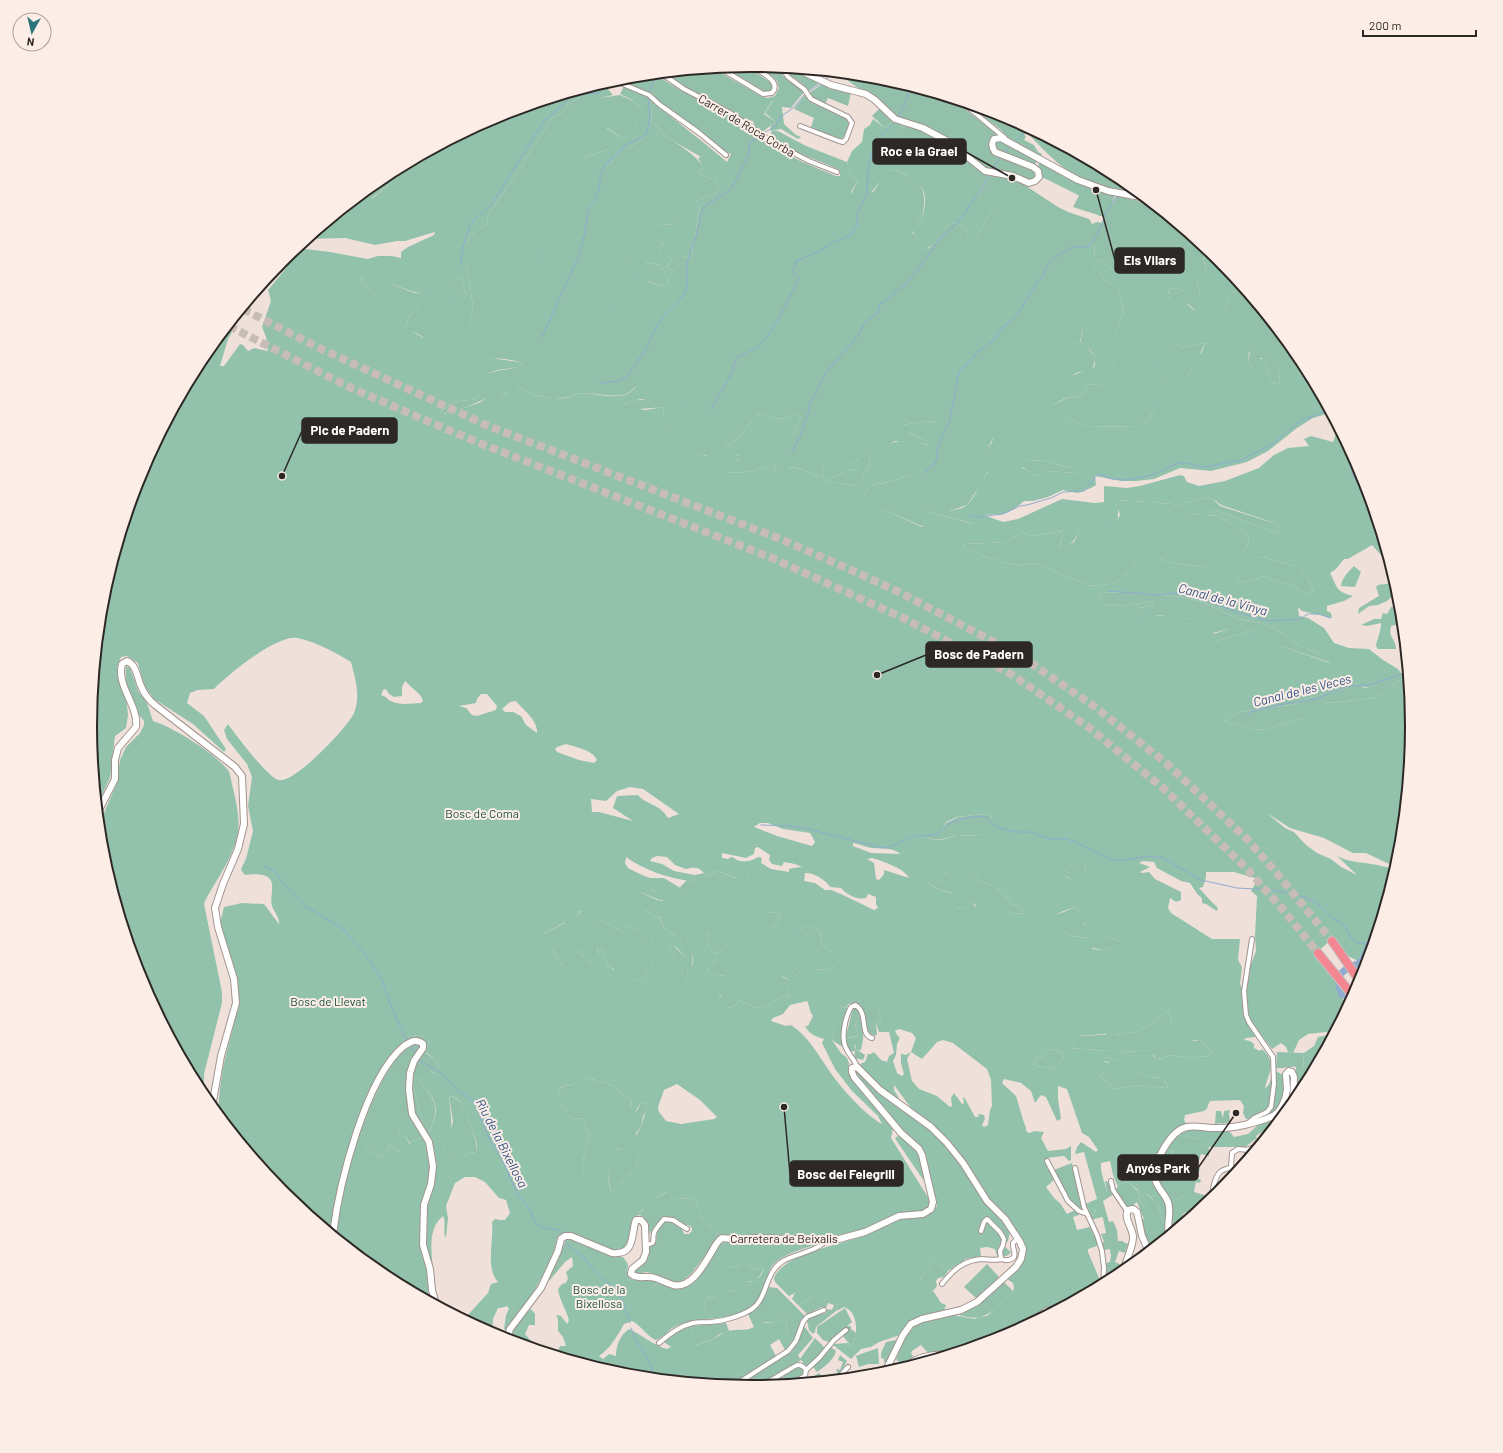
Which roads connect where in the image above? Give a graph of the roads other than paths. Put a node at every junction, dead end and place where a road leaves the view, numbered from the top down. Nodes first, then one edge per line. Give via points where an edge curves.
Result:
1 (761, 72) edge
2 (728, 73) edge
3 (785, 73) edge
4 (807, 75) edge
5 (668, 78) edge
6 (625, 85) edge
7 (972, 111) edge
8 (800, 126) dead end
9 (1008, 141) junction
10 (726, 155) dead end
11 (837, 172) dead end
12 (1134, 196) edge
13 (102, 804) edge
14 (1252, 939) dead end
15 (1332, 941) tunnel mouth
16 (1321, 956) tunnel mouth
17 (1356, 976) edge
18 (1350, 992) edge
19 (872, 1038) dead end
20 (857, 1066) junction
21 (1293, 1094) edge
22 (213, 1099) edge
23 (1248, 1123) junction
24 (1249, 1150) edge
25 (1047, 1160) dead end
26 (1075, 1168) dead end
27 (1111, 1181) dead end
28 (1214, 1189) edge
29 (1127, 1211) junction
30 (1087, 1214) junction
31 (687, 1229) dead end
32 (334, 1230) edge
33 (981, 1231) dead end
34 (1168, 1231) edge
35 (1018, 1238) junction
36 (826, 1240) junction
37 (646, 1245) junction
38 (1147, 1248) edge
39 (1001, 1259) junction
40 (1125, 1264) edge
41 (1104, 1278) edge
42 (942, 1284) dead end
43 (435, 1299) edge
44 (824, 1310) dead end
45 (846, 1330) dead end
46 (509, 1334) edge
47 (659, 1343) dead end
48 (888, 1366) edge
49 (848, 1367) dead end
50 (806, 1370) junction
51 (841, 1374) edge
52 (800, 1379) edge
53 (742, 1381) edge
54 (771, 1381) edge

1 - 2 street via 773,80 775,89 772,94 763,94
3 - 8 street via 811,99 848,117 852,123 843,142
4 - 9 main road via 831,85 870,96 895,119 915,124 940,136 985,171 1013,176 1029,183 1038,179 1036,169 993,150 992,142 997,138
5 - 11 street, Carrer de Roca Corba via 730,113 774,143
6 - 10 street via 649,95
7 - 9 street
9 - 12 main road via 1078,180 1108,191
13 - 22 main road via 115,779 118,748 136,727 136,716 127,695 121,670 122,664 129,662 133,665 145,693 155,705 236,767 242,776 244,824 238,850 215,908 218,927 234,979 236,998 218,1068
14 - 23 street via 1244,991 1246,1015 1273,1057 1274,1084 1271,1107
15 - 17 highway
16 - 18 highway
19 - 20 street via 866,1035 860,1009 855,1005 850,1007 843,1041
20 - 35 main road via 880,1090 941,1136
20 - 36 main road, Carretera de Beixalis via 852,1068 854,1077 901,1133 919,1149 933,1206 924,1214 899,1216 865,1232
21 - 23 main road via 1294,1074 1289,1071 1286,1074 1287,1093 1278,1113 1270,1118
23 - 34 main road via 1222,1128 1187,1126 1176,1132 1167,1144 1155,1176 1168,1203
24 - 28 street via 1238,1149 1232,1153 1231,1167 1220,1171
25 - 30 street via 1068,1201 1079,1211
26 - 30 street
27 - 29 street via 1113,1190
29 - 38 main road via 1131,1209 1137,1212
29 - 40 main road via 1126,1217 1133,1236
30 - 41 street via 1102,1251
31 - 37 street via 673,1220 664,1219 655,1232 652,1243
32 - 43 main road via 337,1205 356,1134 373,1090 392,1058 408,1043 420,1042 423,1048 412,1068 409,1089 412,1114 429,1142 433,1166 432,1184 424,1205 423,1245
33 - 39 street via 987,1219 1000,1232 1004,1239 1000,1251
35 - 39 street via 1013,1243 1014,1257 1010,1260
35 - 48 main road via 1022,1246 1022,1259 1016,1267 970,1307 910,1324
36 - 37 main road, Carretera de Beixalis via 722,1238 692,1279 678,1285 652,1276 636,1277 632,1274 632,1269 645,1257
36 - 47 street via 822,1245 787,1259 775,1268 760,1299 750,1310 718,1321 687,1325
37 - 46 main road, Carretera de Beixalis via 645,1225 639,1220 635,1223 630,1246 620,1254 570,1236 563,1237 541,1288
39 - 42 street via 980,1259 962,1264
44 - 53 street via 807,1317 796,1341 788,1351
45 - 50 street
49 - 51 street
50 - 52 street via 804,1377
50 - 54 street via 797,1365

